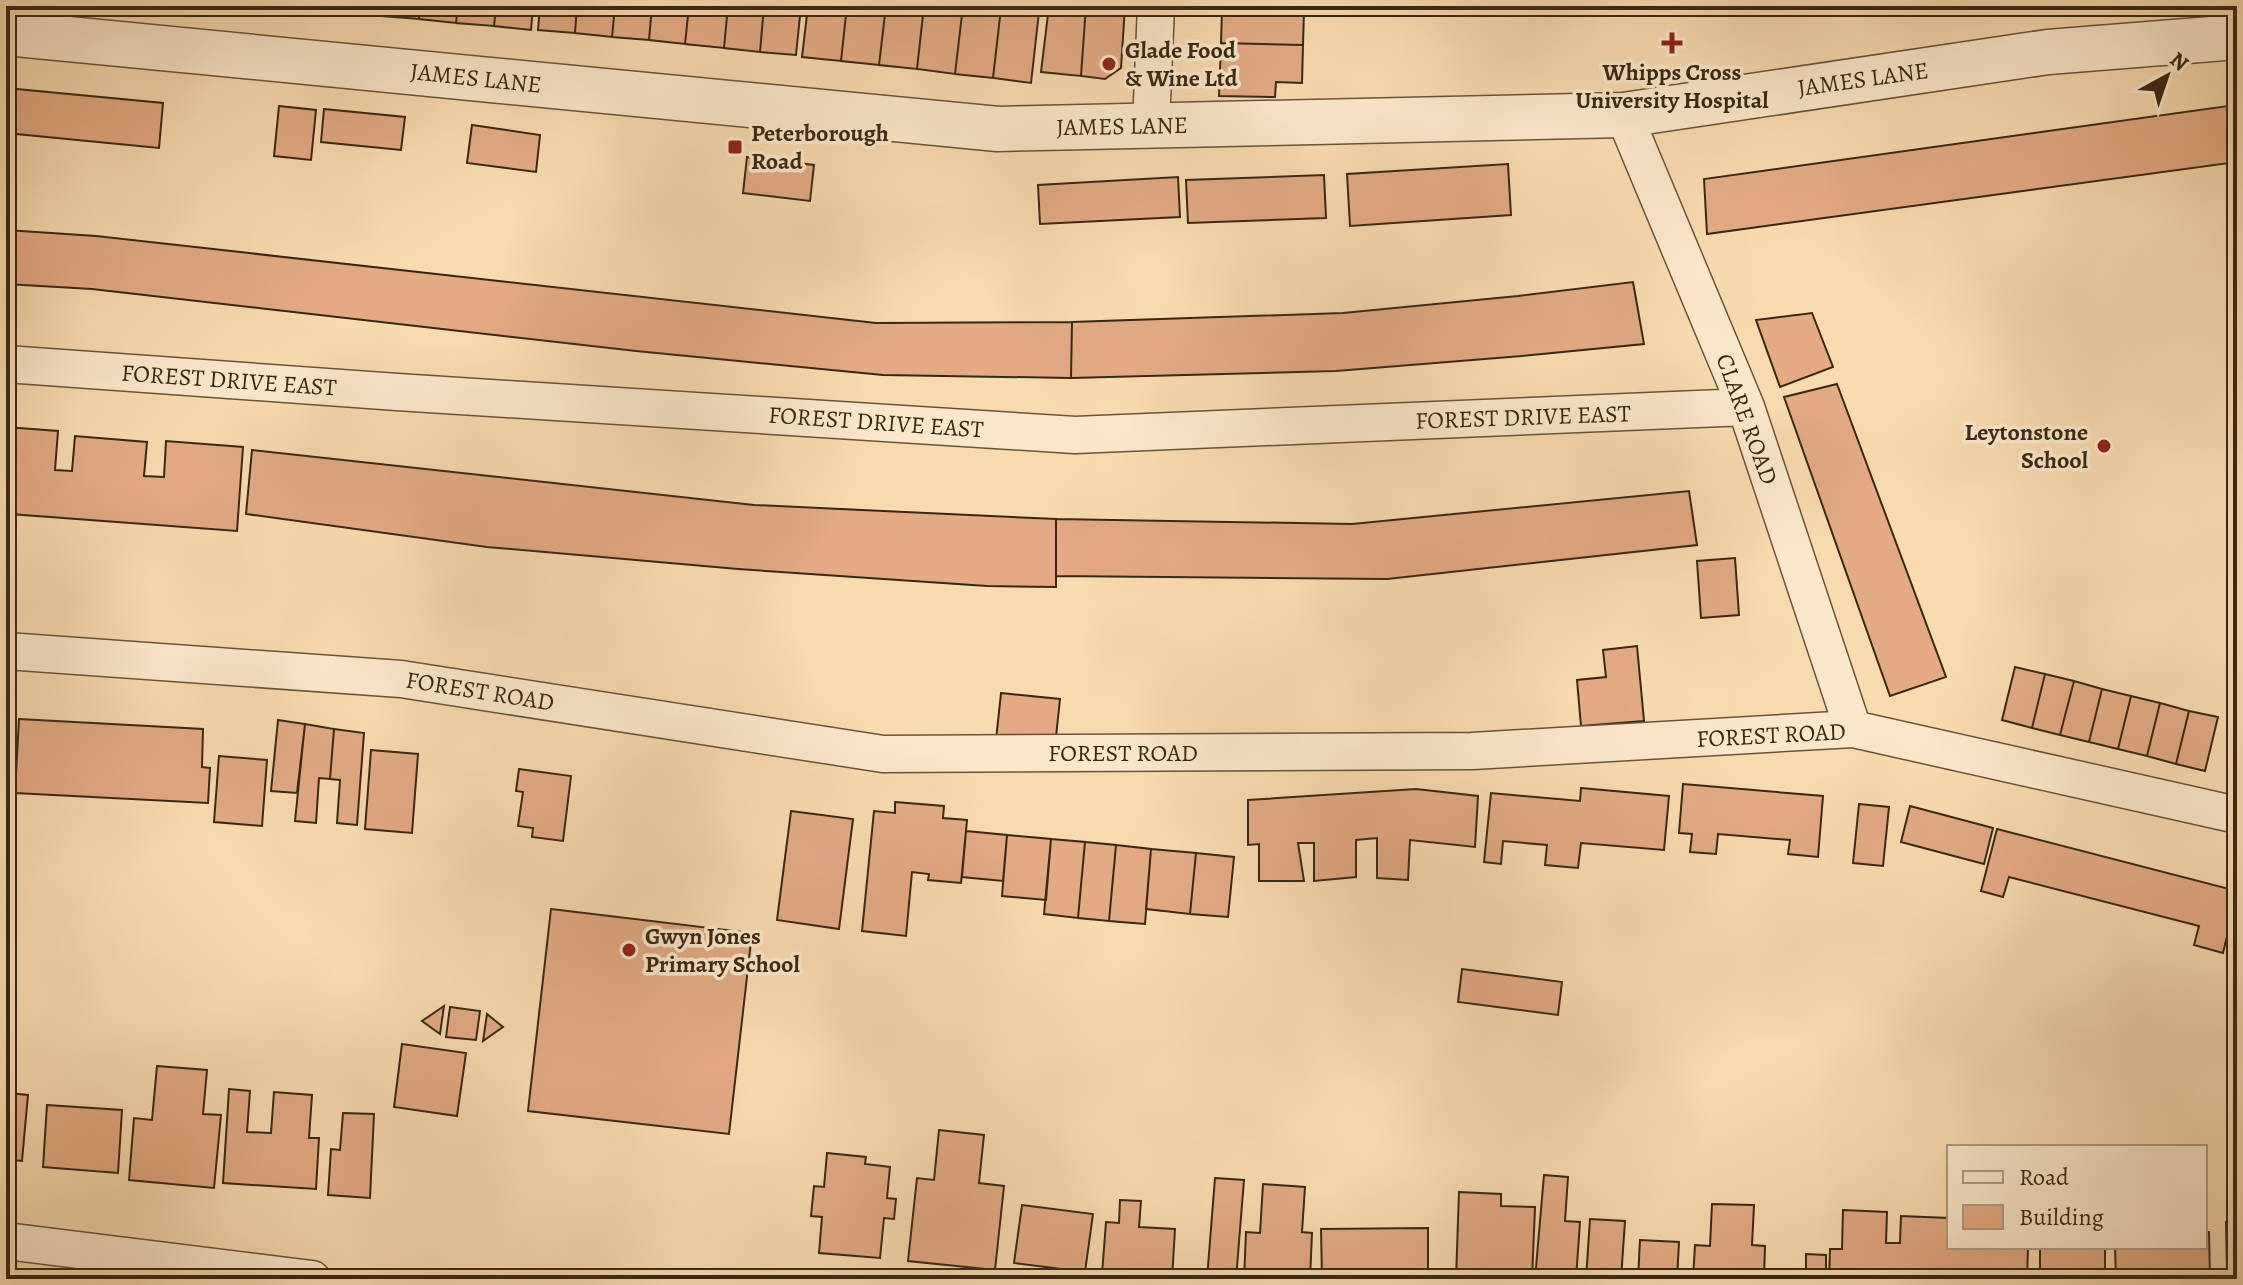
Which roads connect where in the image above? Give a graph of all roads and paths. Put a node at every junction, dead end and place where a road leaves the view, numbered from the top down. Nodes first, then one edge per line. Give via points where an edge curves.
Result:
1 (1156, 6) edge
2 (6, 33) edge
3 (2237, 37) edge
4 (1624, 115) junction
5 (1151, 125) junction
6 (6, 364) edge
7 (1746, 407) junction
8 (6, 651) edge
9 (1853, 729) junction
10 (2237, 815) edge
11 (6, 1241) edge
12 (312, 1279) edge

1 - 5 street
2 - 5 street, JAMES LANE via 998,129
3 - 4 street, JAMES LANE via 2048,52
4 - 5 street, JAMES LANE
4 - 7 street, CLARE ROAD
6 - 7 street, FOREST DRIVE EAST via 1075,435
7 - 9 street, CLARE ROAD
8 - 9 street, FOREST ROAD via 401,679 883,754 1472,751
9 - 10 street, FOREST ROAD
11 - 12 street

